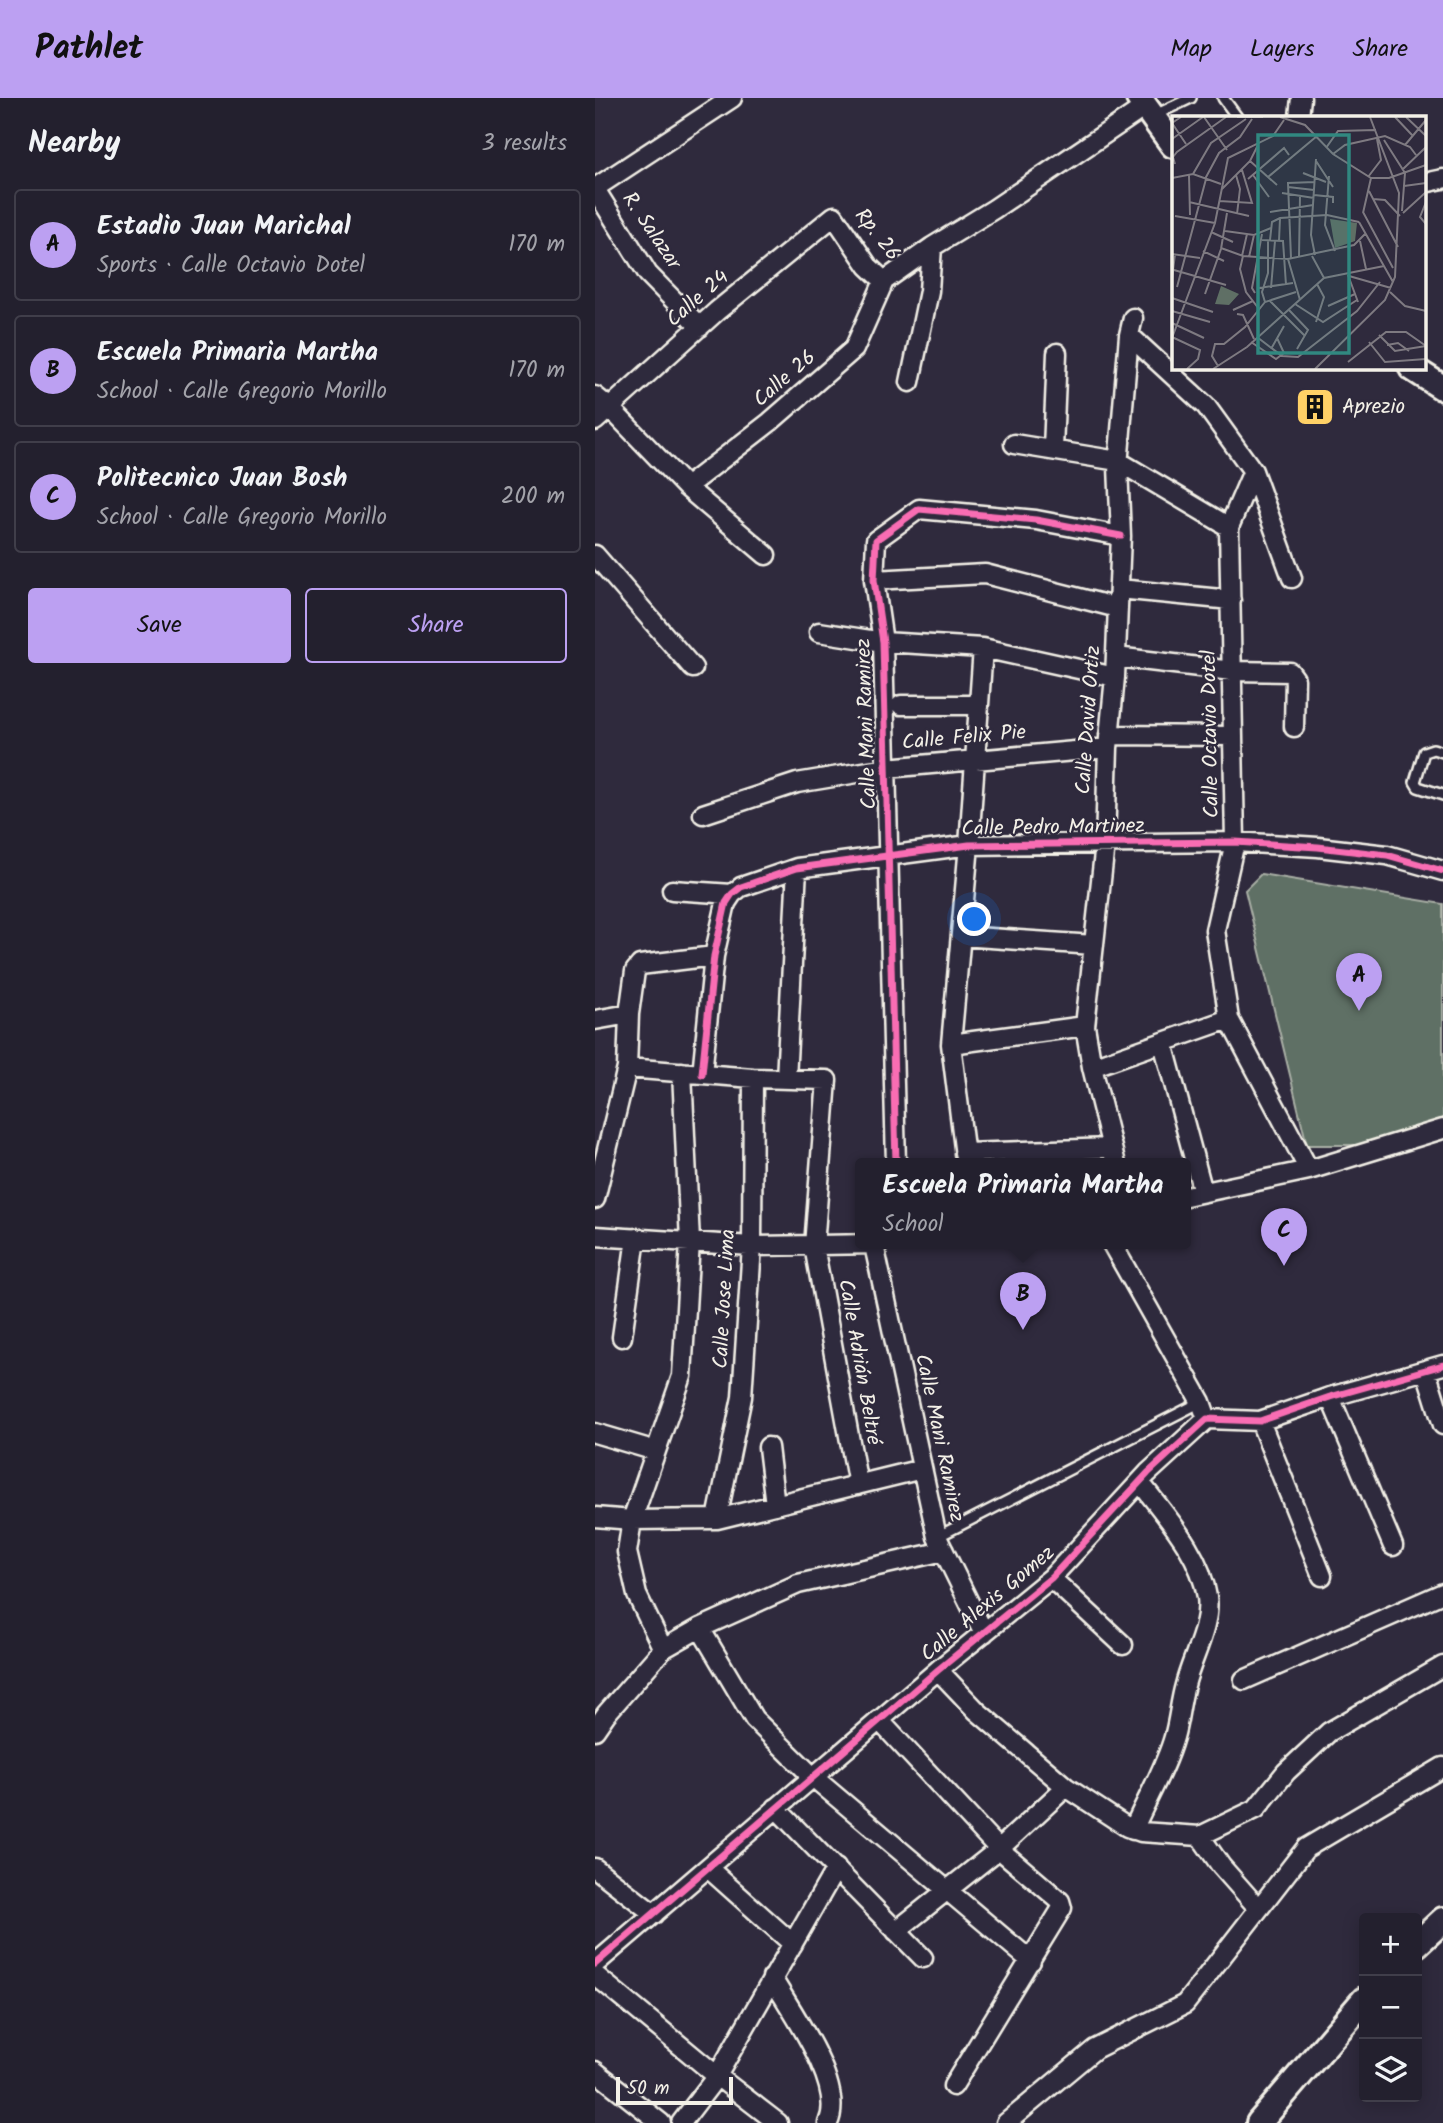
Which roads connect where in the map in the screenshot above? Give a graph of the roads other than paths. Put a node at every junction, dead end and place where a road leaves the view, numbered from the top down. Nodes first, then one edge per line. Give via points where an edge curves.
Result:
1 (732, 98) edge
2 (1191, 98) edge
3 (1223, 98) edge
4 (1301, 98) edge
5 (1146, 107) edge
6 (1236, 116) edge
7 (1299, 116) edge
8 (1172, 142) edge
9 (1443, 179) edge
10 (1425, 183) edge
11 (595, 188) edge
12 (834, 216) joint
13 (932, 247) junction
14 (884, 281) junction
15 (700, 327) junction
16 (1057, 353) dead end
17 (1414, 369) edge
18 (910, 382) dead end
19 (1443, 388) edge
20 (595, 396) edge
21 (610, 408) junction
22 (595, 421) edge
23 (1014, 444) dead end
24 (1053, 449) junction
25 (1118, 461) junction
26 (1253, 471) junction
27 (685, 486) junction
28 (1229, 527) junction
29 (1121, 536) junction
30 (595, 555) edge
31 (766, 555) dead end
32 (1292, 578) dead end
33 (874, 580) junction
34 (1119, 589) junction
35 (1231, 600) junction
36 (1118, 608) junction
37 (819, 632) dead end
38 (883, 642) junction
39 (983, 648) junction
40 (1116, 657) junction
41 (693, 668) dead end
42 (1232, 671) junction
43 (1115, 677) junction
44 (901, 705) dead end
45 (979, 705) junction
46 (1294, 727) dead end
47 (1233, 736) junction
48 (1109, 741) junction
49 (1443, 752) edge
50 (975, 759) junction
51 (887, 768) junction
52 (1443, 795) edge
53 (703, 814) dead end
54 (1235, 842) junction
55 (1105, 844) junction
56 (969, 845) junction
57 (890, 856) junction
58 (797, 868) junction
59 (1443, 870) edge
60 (672, 890) dead end
61 (732, 894) junction
62 (961, 936) junction
63 (1094, 945) junction
64 (714, 956) junction
65 (629, 1014) junction
66 (1229, 1019) junction
67 (595, 1020) edge
68 (1085, 1026) junction
69 (1163, 1042) junction
70 (950, 1044) junction
71 (1092, 1067) junction
72 (627, 1068) junction
73 (682, 1072) junction
74 (702, 1074) junction
75 (753, 1078) junction
76 (786, 1079) junction
77 (1443, 1129) edge
78 (1114, 1156) edge
79 (896, 1158) edge
80 (965, 1158) edge
81 (1187, 1158) edge
82 (1309, 1170) junction
83 (1194, 1194) edge
84 (595, 1199) edge
85 (595, 1236) edge
86 (636, 1238) junction
87 (689, 1242) junction
88 (855, 1245) edge
89 (752, 1246) junction
90 (814, 1246) junction
91 (878, 1249) edge
92 (1115, 1249) edge
93 (622, 1337) dead end
94 (1443, 1365) edge
95 (1426, 1371) junction
96 (1330, 1396) junction
97 (1201, 1402) junction
98 (1441, 1414) edge
99 (1207, 1419) junction
100 (1260, 1421) junction
101 (595, 1433) edge
102 (768, 1447) dead end
103 (656, 1451) junction
104 (922, 1469) junction
105 (1139, 1482) junction
106 (858, 1485) junction
107 (775, 1505) junction
108 (595, 1517) edge
109 (717, 1519) junction
110 (632, 1520) junction
111 (940, 1544) junction
112 (1393, 1546) dead end
113 (1322, 1576) dead end
114 (1051, 1578) junction
115 (1443, 1593) edge
116 (700, 1628) junction
117 (984, 1633) junction
118 (1123, 1645) dead end
119 (663, 1649) junction
120 (1443, 1666) edge
121 (938, 1670) junction
122 (1244, 1680) dead end
123 (600, 1707) edge
124 (879, 1720) junction
125 (595, 1730) edge
126 (1443, 1767) edge
127 (813, 1777) junction
128 (1066, 1787) junction
129 (776, 1808) junction
130 (1133, 1830) junction
131 (1199, 1836) junction
132 (999, 1849) junction
133 (595, 1868) edge
134 (708, 1868) junction
135 (836, 1868) junction
136 (947, 1892) junction
137 (1258, 1908) junction
138 (655, 1914) junction
139 (1443, 1920) edge
140 (897, 1931) junction
141 (1422, 1939) edge
142 (793, 1944) junction
143 (923, 1958) dead end
144 (1031, 1961) junction
145 (595, 1964) edge
146 (595, 1975) edge
147 (772, 1978) junction
148 (1359, 2006) edge
149 (595, 2071) edge
150 (717, 2076) junction
151 (954, 2086) dead end
152 (661, 2123) edge
153 (681, 2123) edge
154 (778, 2123) edge
155 (828, 2123) edge
156 (1006, 2123) edge
157 (1259, 2123) edge

1 - 11 street
2 - 5 lane
3 - 6 lane
4 - 7 street
5 - 8 street
5 - 13 street
9 - 10 street
11 - 15 street, R. Salazar via 648,274
12 - 14 street, Rp. 26 via 868,266
12 - 15 street, Calle 24
13 - 14 street
13 - 18 street via 929,291
14 - 27 street, Calle 26 via 854,349 771,422
15 - 21 street, Calle 24
16 - 24 street
17 - 19 street
20 - 21 street
21 - 22 street, Calle 24
21 - 27 street
23 - 24 street
24 - 25 street
25 - 26 street, Calle David Ortiz via 1131,327 1206,406
25 - 28 street
25 - 29 street, Calle David Ortiz
26 - 28 street
26 - 32 street
27 - 31 street
28 - 35 street, Calle Octavio Dotel
29 - 33 street, Calle Mani Ramirez via 1036,520 919,509 876,540
29 - 34 street, Calle David Ortiz
30 - 41 street
33 - 36 street via 985,574
33 - 38 street, Calle Mani Ramirez
34 - 35 street
34 - 36 street, Calle David Ortiz
35 - 42 street, Calle Octavio Dotel
36 - 40 street, Calle David Ortiz
37 - 38 street
38 - 39 street
38 - 51 street, Calle Mani Ramirez
39 - 43 street
39 - 45 street
40 - 42 street
40 - 43 street, Calle David Ortiz
42 - 46 street via 1290,672 1295,679
42 - 47 street, Calle Octavio Dotel
43 - 48 street, Calle David Ortiz
44 - 45 street
45 - 50 street
47 - 48 street, Calle Felix Pie
47 - 54 street, Calle Octavio Dotel
48 - 50 street, Calle Felix Pie
48 - 55 street, Calle David Ortiz
49 - 52 lane via 1424,752 1415,782
50 - 51 street, Calle Felix Pie
50 - 56 street
51 - 53 street, Calle Felix Pie via 797,783
51 - 57 street, Calle Mani Ramirez
54 - 55 street, Calle Pedro Martinez
54 - 59 street, Calle Pedro Martinez via 1387,855
54 - 66 street, Calle Octavio Dotel via 1215,930
55 - 56 street, Calle Pedro Martinez
55 - 63 street, Calle David Ortiz
56 - 57 street, Calle Pedro Martinez
56 - 62 street
57 - 58 street, Calle Pedro Martinez
57 - 79 street, Calle Mani Ramirez
58 - 61 street, Calle Pedro Martinez
58 - 76 street
60 - 61 street
61 - 64 street
62 - 63 street
62 - 70 street
63 - 68 street, Calle David Ortiz
64 - 65 street via 640,965 635,971
64 - 74 street
65 - 67 street
65 - 72 street
66 - 69 street
66 - 82 street, Calle Octavio Dotel
68 - 70 street
68 - 71 street, Calle David Ortiz
69 - 71 street
69 - 81 street
70 - 80 street
71 - 78 street, Calle David Ortiz
72 - 73 street
72 - 84 street
73 - 74 street
73 - 87 street
74 - 75 street
75 - 76 street
75 - 89 street, Calle Jose Lima
76 - 90 street, Calle Adrián Beltré via 827,1080
77 - 82 street
78 - 80 street
82 - 83 street
85 - 86 street
86 - 87 street
86 - 93 street
87 - 89 street
87 - 103 street via 682,1376
88 - 90 street
89 - 90 street
89 - 109 street, Calle Jose Lima via 742,1396
90 - 106 street, Calle Adrián Beltré
91 - 104 street, Calle Mani Ramirez
92 - 97 street
94 - 95 street
95 - 96 street
95 - 98 street
96 - 100 street
96 - 112 street
97 - 99 street
97 - 111 lane
99 - 100 street
99 - 105 street, Calle Alexis Gomez
100 - 113 street
101 - 103 street
102 - 107 street
103 - 110 street
104 - 106 street
104 - 111 street, Calle Mani Ramirez
105 - 114 street, Calle Alexis Gomez
105 - 130 street via 1185,1542 1207,1598 1174,1738
106 - 107 street
107 - 109 street
108 - 110 street
109 - 110 street
110 - 119 street via 627,1552 637,1595
111 - 116 street via 798,1584
111 - 117 street, Calle Mani Ramirez
114 - 117 street, Calle Alexis Gomez
114 - 118 street
115 - 122 street
116 - 119 street
116 - 127 street via 754,1719
117 - 121 street, Calle Alexis Gomez
119 - 123 street
120 - 131 street via 1329,1732 1286,1772 1256,1809
121 - 124 street, Calle Alexis Gomez
121 - 128 street via 977,1711
123 - 125 street
124 - 127 street, Calle Alexis Gomez
124 - 132 street
126 - 137 street via 1306,1848
127 - 129 street, Calle Alexis Gomez
127 - 136 street
128 - 130 street
128 - 132 street
129 - 134 street, Calle Alexis Gomez
129 - 135 street
130 - 131 street
131 - 137 street
132 - 136 street
132 - 144 street via 1060,1901 1062,1908
133 - 138 street
134 - 138 street, Calle Alexis Gomez
134 - 142 street
135 - 140 street
135 - 142 street
136 - 140 street
136 - 144 street
137 - 156 street via 1185,2004 1095,2049
138 - 145 street, Calle Alexis Gomez
139 - 141 street
140 - 143 street
142 - 147 street
144 - 151 street
146 - 150 street
147 - 150 street
147 - 155 street via 826,2072 831,2096
148 - 157 street
149 - 152 street
150 - 153 street
150 - 154 street

